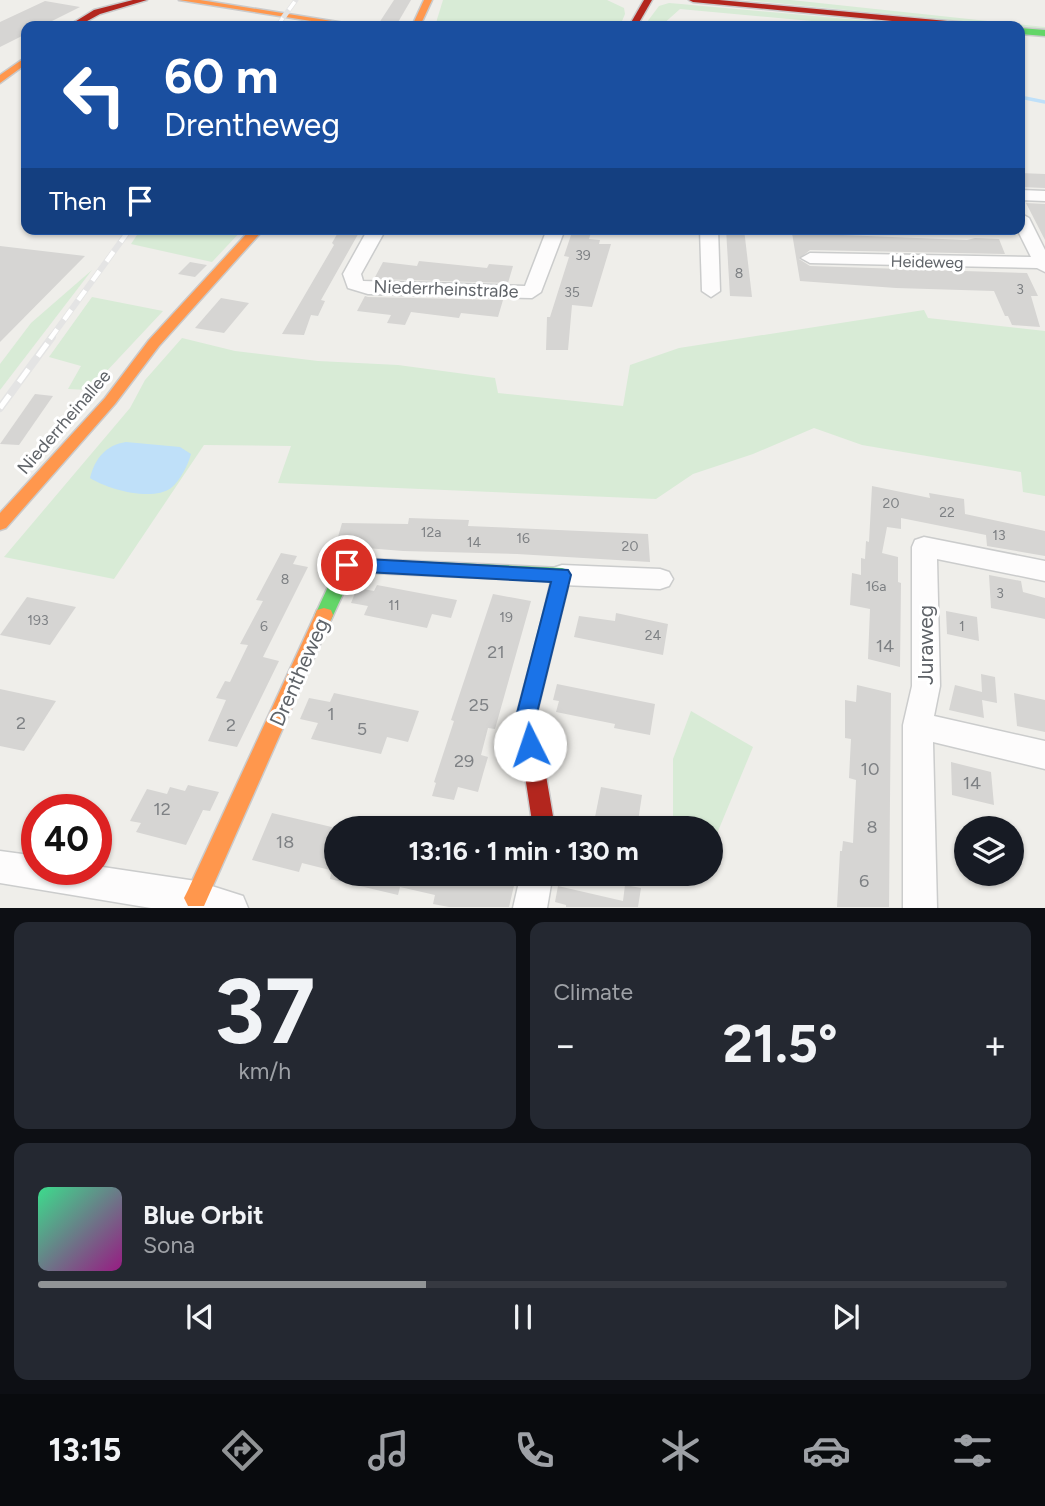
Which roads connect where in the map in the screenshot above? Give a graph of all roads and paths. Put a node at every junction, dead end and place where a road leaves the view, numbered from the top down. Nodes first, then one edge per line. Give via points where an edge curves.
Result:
1 (143, 0) edge
2 (183, 0) edge
3 (428, 0) edge
4 (693, 0) edge
5 (624, 2) dead end
6 (640, 14) edge
7 (81, 21) edge
8 (325, 21) edge
9 (418, 21) edge
10 (916, 21) edge
11 (1025, 31) edge
12 (1045, 33) edge
13 (21, 64) edge
14 (0, 80) edge
15 (1025, 195) edge
16 (1045, 196) edge
17 (1025, 228) edge
18 (253, 235) edge
19 (374, 235) edge
20 (554, 235) edge
21 (709, 235) edge
22 (810, 258) dead end
23 (1044, 265) edge
24 (711, 291) dead end
25 (154, 343) junction
26 (0, 504) edge
27 (0, 524) edge
28 (1045, 571) edge
29 (562, 575) junction
30 (660, 579) dead end
31 (918, 725) junction
32 (1045, 755) edge
33 (542, 816) edge
34 (0, 867) edge
35 (534, 886) edge
36 (197, 898) junction
37 (231, 908) edge
38 (530, 908) edge
39 (920, 908) edge

1 - 7 main road
2 - 8 main road
3 - 9 main road
4 - 10 main road
5 - 6 main road
11 - 12 main road
13 - 14 main road
15 - 16 street
17 - 23 street
18 - 25 main road, Niederrheinallee
19 - 20 street, Niederrheinstraße via 352,274 355,284 533,292
21 - 24 street
22 - 23 street, Heideweg
25 - 26 main road, Niederrheinallee via 95,398
25 - 27 main road, Niederrheinallee via 110,401
28 - 31 street, Juraweg via 924,547 926,686
29 - 30 street, Drentheweg
29 - 33 main road via 526,717
29 - 36 main road, Drentheweg via 347,565
31 - 32 street
31 - 39 street, Juraweg
34 - 36 street
35 - 38 street
36 - 37 street

